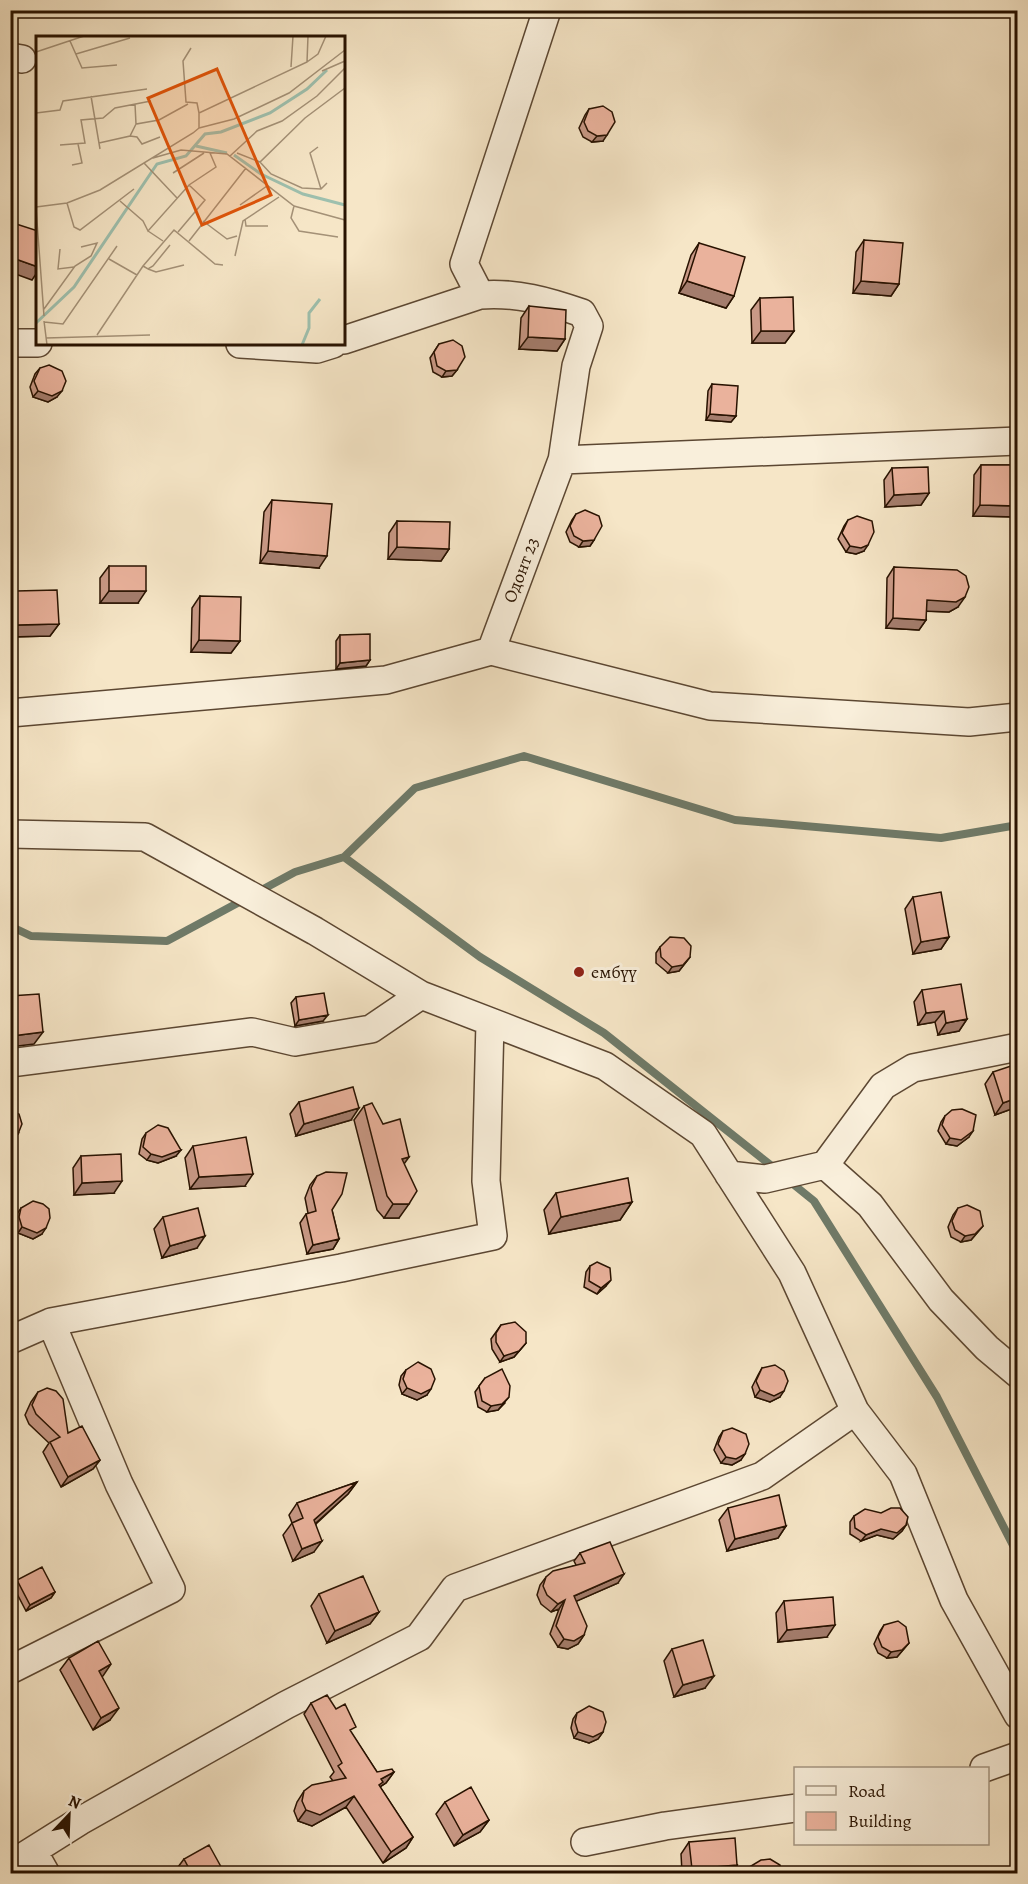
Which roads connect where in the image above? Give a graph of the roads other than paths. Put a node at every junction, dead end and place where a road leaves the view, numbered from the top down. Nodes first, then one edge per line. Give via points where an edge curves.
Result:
1 (547, 10) edge
2 (480, 295) junction
3 (345, 340) edge
4 (10, 342) edge
5 (36, 343) edge
6 (255, 345) edge
7 (330, 345) edge
8 (1017, 441) edge
9 (562, 460) junction
10 (491, 651) junction
11 (10, 713) edge
12 (1017, 717) edge
13 (10, 834) edge
14 (421, 995) junction
15 (490, 1022) junction
16 (1017, 1047) edge
17 (10, 1063) edge
18 (825, 1165) junction
19 (729, 1175) junction
20 (51, 1322) junction
21 (10, 1340) edge
22 (1017, 1374) edge
23 (855, 1412) junction
24 (10, 1670) edge
25 (1017, 1715) edge
26 (1017, 1756) edge
27 (987, 1767) edge
28 (794, 1808) edge
29 (585, 1842) dead end
30 (30, 1863) edge

1 - 2 street via 464,264
2 - 3 street, Одонт 23
2 - 9 street, Одонт 23 via 505,293 546,301 582,313 589,326 576,366
4 - 5 street
6 - 7 street via 317,349
8 - 9 street
9 - 10 street, Одонт 23
10 - 11 street via 386,680
10 - 12 street via 710,706 969,722
13 - 14 street via 145,837
14 - 15 street
14 - 17 street via 371,1029 295,1042 252,1032
15 - 19 street via 605,1066 703,1134
15 - 20 street via 486,1181 493,1236
16 - 18 street via 913,1068 883,1086
18 - 19 street via 765,1179
18 - 22 street via 870,1204 941,1300
19 - 23 street via 792,1274
20 - 21 street
20 - 24 street via 119,1484 171,1589
23 - 25 street via 903,1474 954,1600
23 - 30 street via 762,1476 455,1588 419,1637 286,1705 80,1821
26 - 27 street
28 - 29 street

